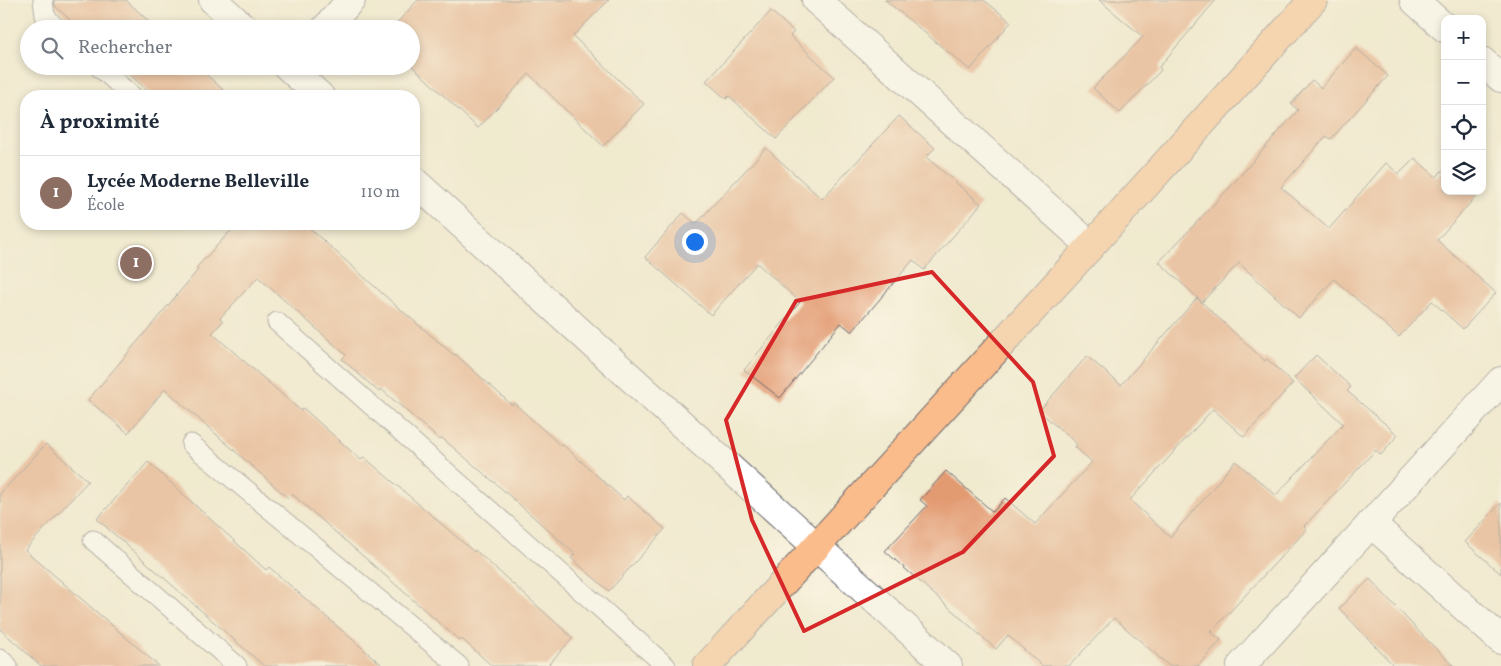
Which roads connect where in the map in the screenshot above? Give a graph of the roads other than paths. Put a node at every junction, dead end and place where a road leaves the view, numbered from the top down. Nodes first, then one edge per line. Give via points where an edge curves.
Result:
1 (43, 0) edge
2 (213, 0) edge
3 (351, 0) edge
4 (816, 0) edge
5 (1313, 0) edge
6 (1414, 0) edge
7 (49, 20) edge
8 (235, 20) edge
9 (333, 20) edge
10 (1441, 24) edge
11 (1486, 65) edge
12 (108, 75) edge
13 (298, 75) edge
14 (1501, 78) edge
15 (125, 90) edge
16 (314, 90) edge
17 (420, 186) edge
18 (1092, 246) junction
19 (277, 322) dead end
20 (1501, 380) edge
21 (191, 444) dead end
22 (1371, 523) junction
23 (93, 540) dead end
24 (817, 546) junction
25 (1501, 640) edge
26 (0, 659) edge
27 (8, 666) edge
28 (237, 666) edge
29 (459, 666) edge
30 (666, 666) edge
31 (707, 666) edge
32 (948, 666) edge
33 (1242, 666) edge

1 - 7 lane
2 - 8 street
3 - 9 street
4 - 18 street
5 - 18 main road
6 - 10 street
11 - 14 street
12 - 15 lane
13 - 16 street
17 - 24 street
18 - 24 main road
19 - 30 lane
20 - 22 street
21 - 29 lane
22 - 25 street
22 - 33 street
23 - 28 lane
24 - 31 main road
24 - 32 street
26 - 27 lane

